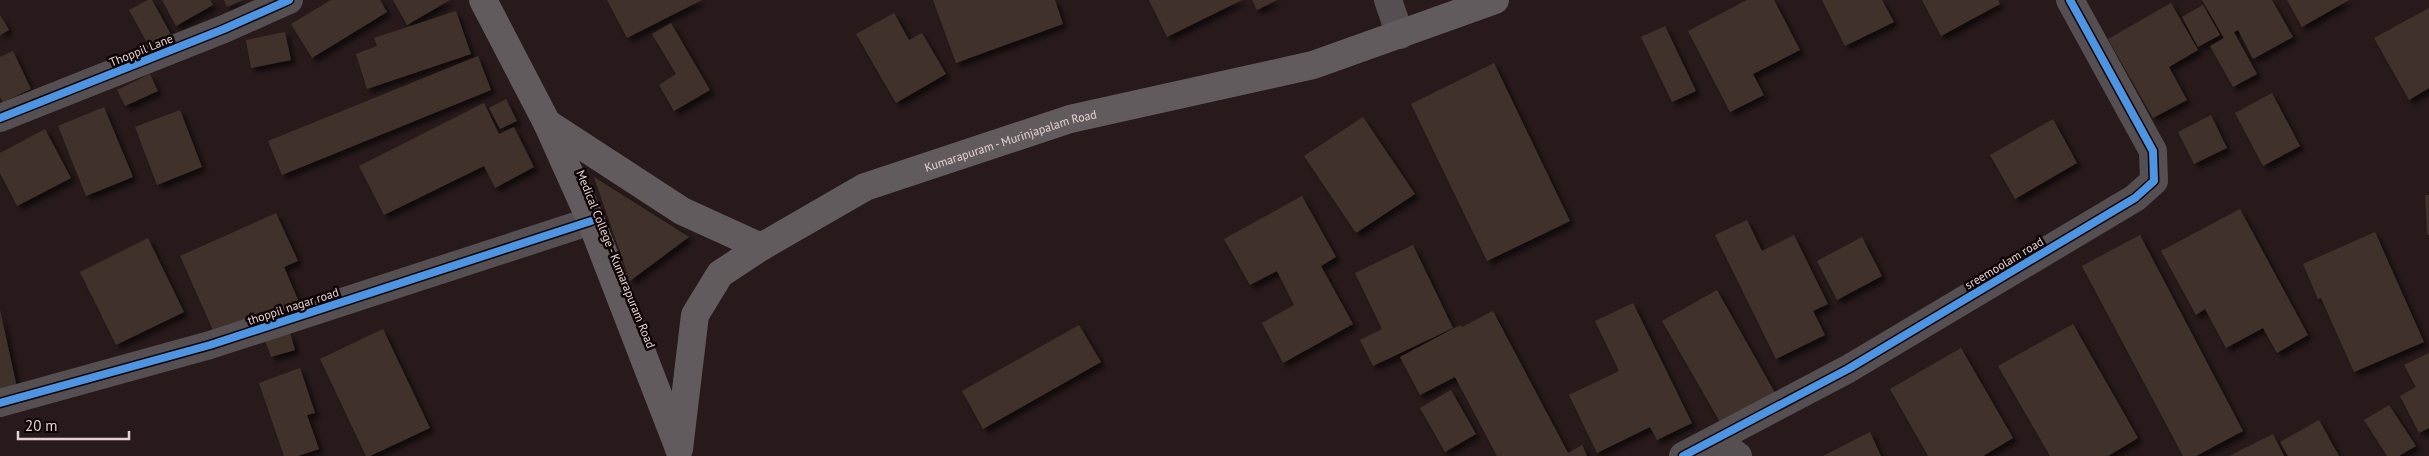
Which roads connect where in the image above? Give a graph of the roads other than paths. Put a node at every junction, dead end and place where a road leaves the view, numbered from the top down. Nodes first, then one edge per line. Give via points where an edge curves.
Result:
1 (289, 0) edge
2 (483, 0) edge
3 (1388, 0) edge
4 (1495, 0) edge
5 (2070, 0) edge
6 (1400, 35) junction
7 (0, 118) edge
8 (547, 123) junction
9 (591, 221) junction
10 (761, 247) junction
11 (0, 403) edge
12 (1716, 440) junction
13 (677, 454) edge
14 (1683, 456) edge
15 (1738, 456) edge

1 - 7 street, Thoppil Lane
2 - 8 main road, Medical College - Kumarapuram Road
3 - 6 street
4 - 6 main road, Kumarapuram - Murinjapalam Road
5 - 12 street, sreemoolam road via 2153,150 2154,181 2135,198 1848,369
6 - 10 main road, Kumarapuram - Murinjapalam Road via 1313,65 1070,120 865,187
8 - 9 main road, Medical College - Kumarapuram Road
8 - 10 main road via 682,211
9 - 11 street, thoppil nagar road via 210,345
9 - 13 main road, Medical College - Kumarapuram Road
10 - 13 main road, Kumarapuram - Murinjapalam Road via 720,274 695,315
12 - 14 street, sreemoolam road
12 - 15 street

